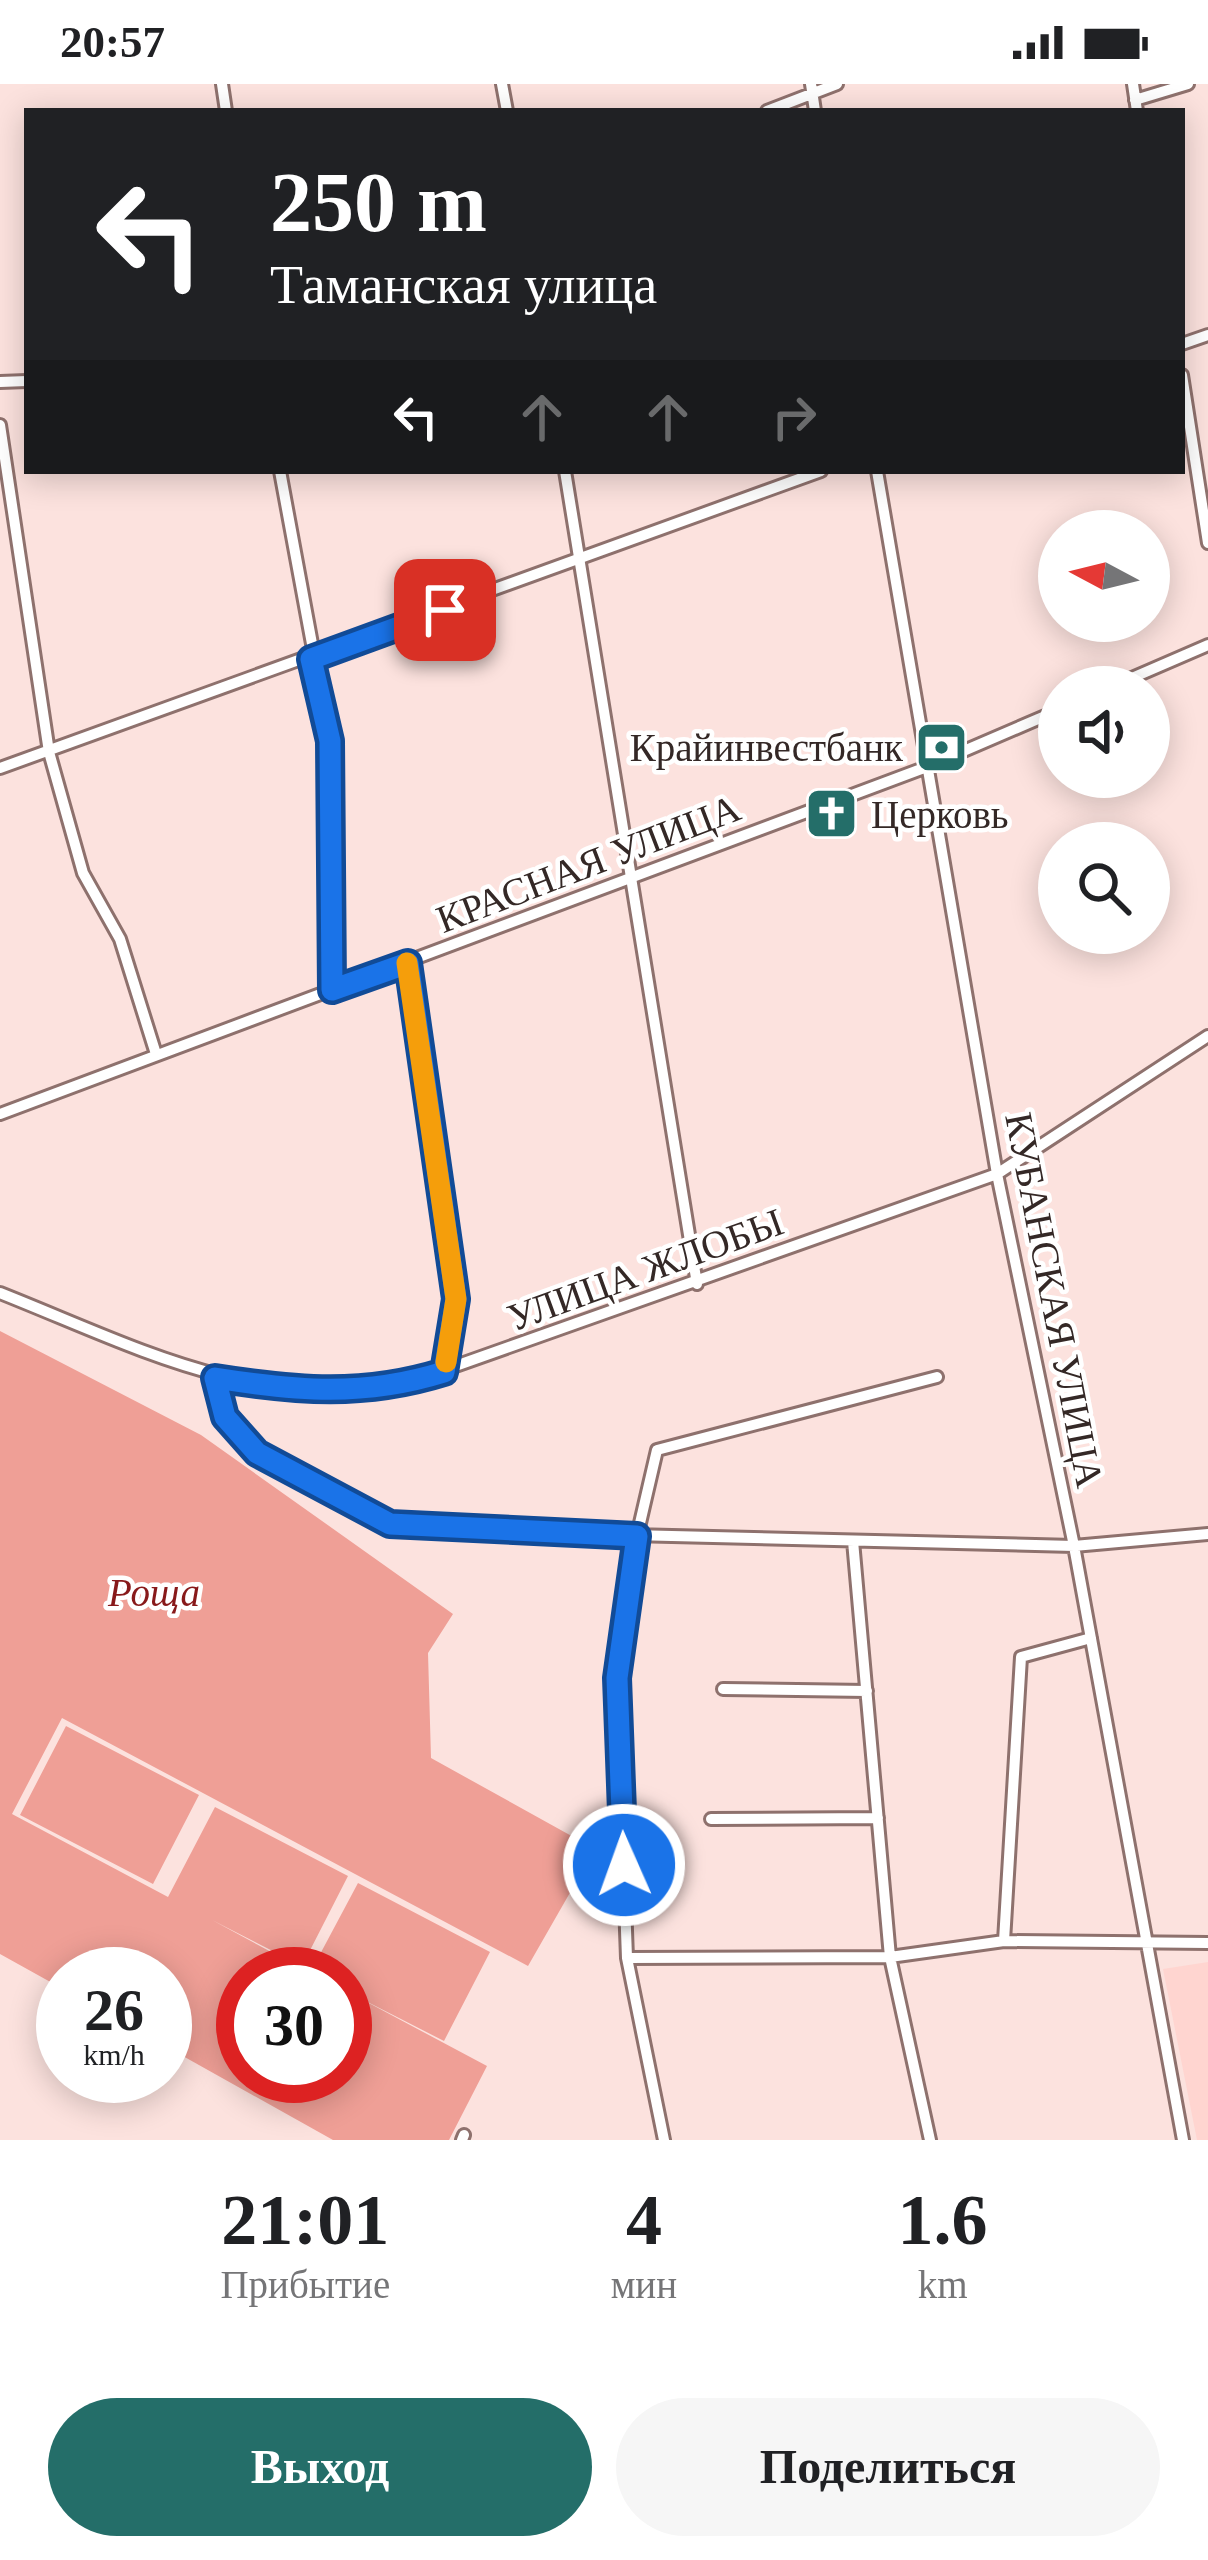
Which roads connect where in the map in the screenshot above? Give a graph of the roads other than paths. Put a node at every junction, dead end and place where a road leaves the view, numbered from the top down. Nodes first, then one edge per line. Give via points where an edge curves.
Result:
1 (837, 84) edge
2 (1132, 84) edge
3 (1188, 84) edge
4 (812, 89) edge
5 (1136, 106) edge
6 (773, 108) edge
7 (1185, 394) edge
8 (0, 425) edge
9 (280, 474) edge
10 (565, 474) edge
11 (813, 474) edge
12 (877, 474) edge
13 (1208, 543) edge
14 (579, 561) junction
15 (1208, 645) edge
16 (311, 659) junction
17 (1160, 666) edge
18 (1038, 719) edge
19 (50, 752) junction
20 (0, 768) edge
21 (924, 768) junction
22 (633, 879) junction
23 (408, 963) junction
24 (332, 990) junction
25 (1208, 1036) edge
26 (156, 1054) junction
27 (0, 1114) edge
28 (997, 1174) junction
29 (697, 1284) junction
30 (0, 1293) edge
31 (444, 1372) junction
32 (937, 1377) dead end
33 (215, 1378) junction
34 (1208, 1534) edge
35 (637, 1536) junction
36 (853, 1541) junction
37 (1074, 1546) junction
38 (1091, 1638) junction
39 (723, 1689) dead end
40 (867, 1691) junction
41 (878, 1818) junction
42 (711, 1819) dead end
43 (1004, 1940) junction
44 (1208, 1943) edge
45 (1145, 1946) junction
46 (890, 1957) junction
47 (627, 1958) junction
48 (664, 2140) edge
49 (930, 2140) edge
50 (1183, 2140) edge

1 - 4 street
2 - 5 street
3 - 5 street
4 - 6 street
7 - 13 street
8 - 19 street
9 - 16 street
10 - 14 street
11 - 14 street
12 - 21 street, КУБАНСКАЯ УЛИЦА
14 - 16 street
14 - 22 street
15 - 17 street
16 - 19 street
16 - 24 street via 330,741
18 - 21 street, КРАСНАЯ УЛИЦА
19 - 20 street
19 - 26 street via 83,873 120,939
21 - 22 street, КРАСНАЯ УЛИЦА
21 - 28 street, КУБАНСКАЯ УЛИЦА
22 - 23 street, КРАСНАЯ УЛИЦА
22 - 29 street
23 - 24 street, КРАСНАЯ УЛИЦА
23 - 31 street via 456,1299
24 - 26 street, КРАСНАЯ УЛИЦА
25 - 28 street, УЛИЦА ЖЛОБЫ
26 - 27 street, КРАСНАЯ УЛИЦА
28 - 29 street, УЛИЦА ЖЛОБЫ
28 - 37 street, КУБАНСКАЯ УЛИЦА
29 - 31 street, УЛИЦА ЖЛОБЫ
30 - 33 street, УЛИЦА ЖЛОБЫ
31 - 33 street, УЛИЦА ЖЛОБЫ via 352,1392
32 - 35 street via 657,1450
33 - 35 street via 225,1417 257,1453 390,1524
34 - 37 street
35 - 36 street
35 - 47 street via 617,1678
36 - 37 street
36 - 40 street
37 - 38 street, КУБАНСКАЯ УЛИЦА
38 - 43 street via 1021,1657
38 - 45 street, КУБАНСКАЯ УЛИЦА
39 - 40 street
40 - 41 street
41 - 42 street
41 - 46 street
43 - 45 street
43 - 46 street
44 - 45 street
45 - 50 street, КУБАНСКАЯ УЛИЦА
46 - 47 street
46 - 49 street
47 - 48 street

